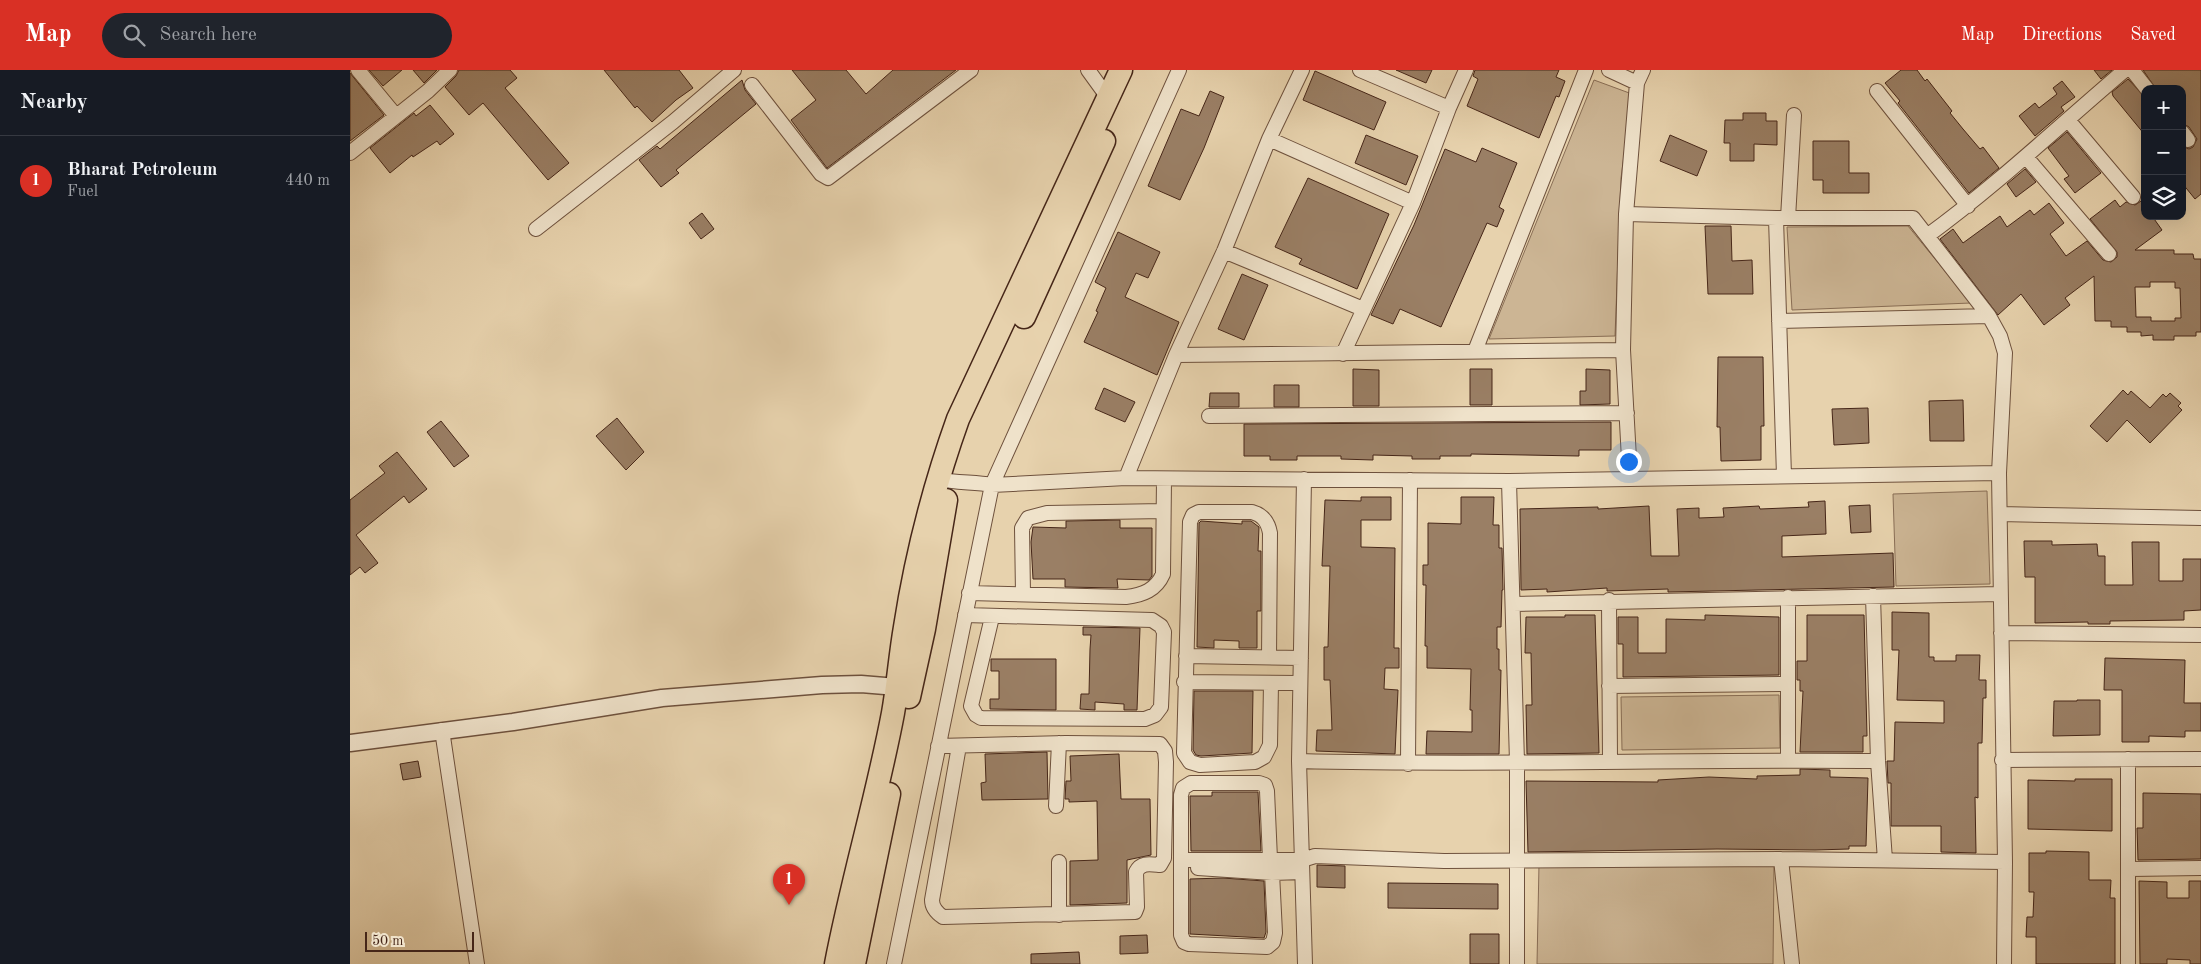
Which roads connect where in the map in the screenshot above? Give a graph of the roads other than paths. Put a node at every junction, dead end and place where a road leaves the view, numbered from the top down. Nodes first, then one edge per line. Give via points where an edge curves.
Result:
1 (358, 70) edge
2 (450, 70) edge
3 (734, 70) edge
4 (971, 70) edge
5 (1088, 70) edge
6 (1121, 70) edge
7 (1137, 70) edge
8 (1179, 70) edge
9 (1302, 70) edge
10 (1360, 70) edge
11 (1466, 70) edge
12 (1586, 70) edge
13 (1609, 70) edge
14 (2124, 70) edge
15 (2132, 70) edge
16 (1640, 76) edge
17 (752, 85) dead end
18 (2144, 85) edge
19 (1877, 91) dead end
20 (1109, 99) junction
21 (1449, 108) junction
22 (1794, 115) dead end
23 (396, 116) junction
24 (2068, 120) junction
25 (1269, 139) junction
26 (352, 147) edge
27 (2026, 157) junction
28 (2133, 197) dead end
29 (1413, 203) junction
30 (1968, 206) junction
31 (1626, 214) junction
32 (1782, 218) junction
33 (536, 229) dead end
34 (1927, 236) junction
35 (1224, 251) junction
36 (2109, 254) dead end
37 (1027, 292) junction
38 (1364, 309) junction
39 (1989, 316) junction
40 (1779, 321) junction
41 (1623, 350) junction
42 (1475, 351) junction
43 (1343, 354) junction
44 (1176, 355) junction
45 (1627, 413) junction
46 (1209, 416) dead end
47 (2000, 473) junction
48 (1784, 476) junction
49 (1630, 477) junction
50 (1126, 478) junction
51 (1164, 479) junction
52 (1304, 479) junction
53 (1410, 480) junction
54 (945, 481) junction
55 (1509, 481) junction
56 (992, 485) junction
57 (1164, 511) junction
58 (2000, 514) junction
59 (2201, 518) edge
60 (969, 593) junction
61 (1023, 594) junction
62 (2000, 594) junction
63 (1873, 596) junction
64 (1788, 598) junction
65 (1610, 600) junction
66 (1513, 604) junction
67 (965, 615) junction
68 (992, 617) junction
69 (2001, 633) junction
70 (2201, 634) edge
71 (1186, 656) junction
72 (1269, 657) junction
73 (1301, 658) junction
74 (1184, 682) junction
75 (1271, 683) junction
76 (1300, 683) junction
77 (1788, 684) junction
78 (1610, 686) junction
79 (897, 687) junction
80 (442, 730) junction
81 (350, 743) edge
82 (1058, 743) junction
83 (938, 746) junction
84 (959, 746) junction
85 (2128, 759) junction
86 (2201, 759) edge
87 (1610, 760) junction
88 (1788, 760) junction
89 (2002, 760) junction
90 (1878, 761) junction
91 (1299, 762) junction
92 (1517, 762) junction
93 (1408, 764) junction
94 (1056, 806) dead end
95 (1781, 859) junction
96 (1885, 860) junction
97 (1519, 861) junction
98 (1059, 862) dead end
99 (2005, 862) junction
100 (1181, 863) junction
101 (1271, 866) junction
102 (1302, 866) junction
103 (2201, 868) edge
104 (2130, 869) junction
105 (1059, 915) junction
106 (476, 964) edge
107 (836, 964) edge
108 (854, 964) edge
109 (894, 964) edge
110 (1305, 964) edge
111 (1517, 964) edge
112 (1792, 964) edge
113 (2004, 964) edge
114 (2128, 964) edge

1 - 23 street
2 - 23 street
3 - 33 street
4 - 17 street via 828,178 820,174
5 - 20 street
6 - 20 highway
7 - 37 highway
8 - 56 street
9 - 25 street
10 - 21 street
11 - 21 street
12 - 42 street
13 - 16 street
14 - 24 street
15 - 18 street
16 - 31 street
19 - 30 street
20 - 37 highway
21 - 29 street
22 - 32 street
23 - 26 street
24 - 27 street
24 - 28 street
25 - 29 street
25 - 35 street
27 - 30 street
27 - 36 street
29 - 38 street
30 - 34 street
31 - 32 street
31 - 41 street
32 - 34 street via 1914,218
32 - 40 street
34 - 39 street
35 - 38 street
35 - 44 street
37 - 54 highway via 958,419
38 - 43 street
39 - 40 street
39 - 47 street via 2005,353
40 - 48 street
41 - 42 street
41 - 45 street
42 - 43 street
43 - 44 street
44 - 50 street
45 - 46 street
45 - 49 street
47 - 48 street
47 - 58 street
48 - 49 street
49 - 55 street
50 - 51 street
50 - 56 street
51 - 52 street
51 - 57 street
52 - 53 street
52 - 73 street
53 - 55 street
53 - 93 street
54 - 56 street
54 - 79 highway via 925,529 905,627
54 - 108 highway via 946,500 924,629
55 - 66 street
56 - 60 street
57 - 61 street via 1163,574 1156,587 1126,597
57 - 61 street via 1047,513 1028,518 1022,528
58 - 59 street
58 - 62 street
60 - 61 street
60 - 67 street
62 - 63 street
62 - 69 street
63 - 64 street
63 - 90 street
64 - 65 street
64 - 77 street
65 - 66 street
65 - 78 street
66 - 92 street
67 - 68 street
67 - 83 street
68 - 68 street via 1157,622 1164,632 1161,707 1145,719 981,718 971,706
69 - 70 street
69 - 89 street
71 - 72 street
71 - 72 street via 1190,522 1199,512 1214,511 1260,514 1269,526
71 - 74 street
72 - 73 street
73 - 76 street
74 - 75 street
74 - 75 street via 1184,753 1190,762 1200,765 1255,762 1264,757 1270,745
75 - 76 street
76 - 91 street
77 - 78 street
77 - 88 street
78 - 87 street
79 - 80 street via 822,685 662,698
79 - 107 highway
80 - 81 street
80 - 106 street
82 - 84 street
82 - 94 street
82 - 105 street via 1156,742 1165,751 1166,762 1164,858 1160,864 1142,864 1138,868 1135,912
83 - 84 street
83 - 109 street
84 - 105 street via 932,900 935,910 943,917
85 - 86 street
85 - 89 street
85 - 104 street
87 - 88 street
87 - 92 street
88 - 90 street
89 - 99 street
90 - 96 street
91 - 93 street
91 - 102 street
92 - 93 street
92 - 97 street
95 - 96 street
95 - 97 street
95 - 112 street
96 - 99 street
97 - 102 street via 1444,862 1315,856
97 - 111 street
98 - 105 street
99 - 113 street
100 - 101 street
100 - 101 street via 1183,788 1191,784 1259,783 1268,791
100 - 101 street via 1181,934 1184,942 1267,947 1273,942 1275,933
101 - 102 street
102 - 110 street
103 - 104 street
104 - 114 street

